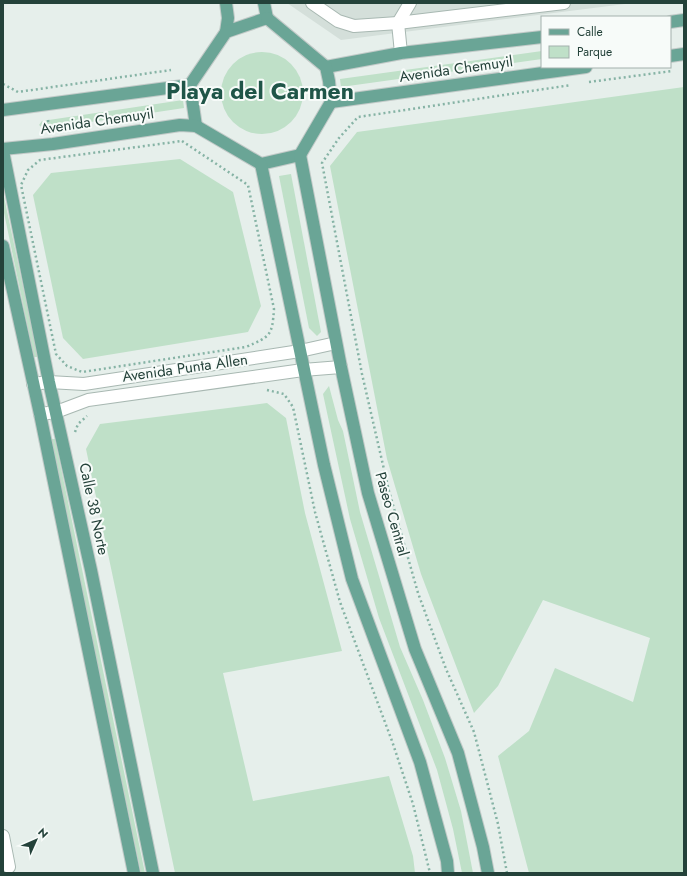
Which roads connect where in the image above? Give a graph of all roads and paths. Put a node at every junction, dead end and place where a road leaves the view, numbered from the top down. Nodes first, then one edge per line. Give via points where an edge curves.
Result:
1 (226, 3) edge
2 (264, 3) edge
3 (312, 3) edge
4 (410, 3) edge
5 (564, 3) edge
6 (267, 18) junction
7 (684, 20) edge
8 (671, 22) edge
9 (398, 23) junction
10 (226, 32) junction
11 (541, 37) edge
12 (401, 53) junction
13 (684, 54) edge
14 (671, 56) edge
15 (326, 67) junction
16 (579, 68) edge
17 (171, 70) dead end
18 (677, 70) dead end
19 (588, 82) dead end
20 (3, 84) edge
21 (574, 84) dead end
22 (190, 85) junction
23 (331, 102) junction
24 (3, 110) edge
25 (48, 120) dead end
26 (196, 126) junction
27 (49, 128) dead end
28 (3, 150) edge
29 (300, 155) junction
30 (261, 164) junction
31 (28, 170) dead end
32 (3, 246) edge
33 (273, 328) dead end
34 (336, 343) junction
35 (300, 351) junction
36 (341, 367) junction
37 (303, 370) junction
38 (49, 382) junction
39 (33, 384) junction
40 (56, 412) junction
41 (40, 414) junction
42 (3, 836) edge
43 (9, 867) dead end
44 (134, 873) edge
45 (153, 873) edge
46 (448, 873) edge
47 (488, 873) edge
48 (507, 873) edge

1 - 10 main road
2 - 6 main road
3 - 9 street via 338,21 354,26
4 - 9 street
5 - 9 street
6 - 10 main road
6 - 15 main road
7 - 8 main road
9 - 12 street
10 - 22 main road
11 - 12 main road, Avenida Chemuyil
12 - 15 main road, Avenida Chemuyil
13 - 14 main road
15 - 23 main road
16 - 23 main road, Avenida Chemuyil
17 - 20 path via 18,92
18 - 19 path
21 - 48 path via 358,117 339,138 322,163 362,374 389,491 418,592 446,669 474,732 498,824
22 - 24 main road, Avenida Chemuyil
22 - 26 main road
23 - 29 main road
25 - 27 path
26 - 28 main road, Avenida Chemuyil via 180,124
26 - 30 main road
28 - 38 main road, Calle 38 Norte
29 - 30 main road
29 - 34 main road, Paseo Central
30 - 35 main road
31 - 33 path via 40,160 182,141 248,185 274,309
32 - 39 main road
34 - 35 street, Avenida Punta Allen
34 - 36 main road, Paseo Central
35 - 37 main road
35 - 38 street, Avenida Punta Allen via 84,384
36 - 37 street, Avenida Punta Allen
36 - 47 main road, Paseo Central via 368,493 415,649 458,753 484,847
37 - 40 street, Avenida Punta Allen via 88,400
37 - 46 main road via 352,579 420,762
38 - 39 street, Avenida Punta Allen
38 - 40 main road, Calle 38 Norte
39 - 41 main road
40 - 41 street, Avenida Punta Allen
40 - 45 main road, Calle 38 Norte
41 - 44 main road
42 - 43 street

